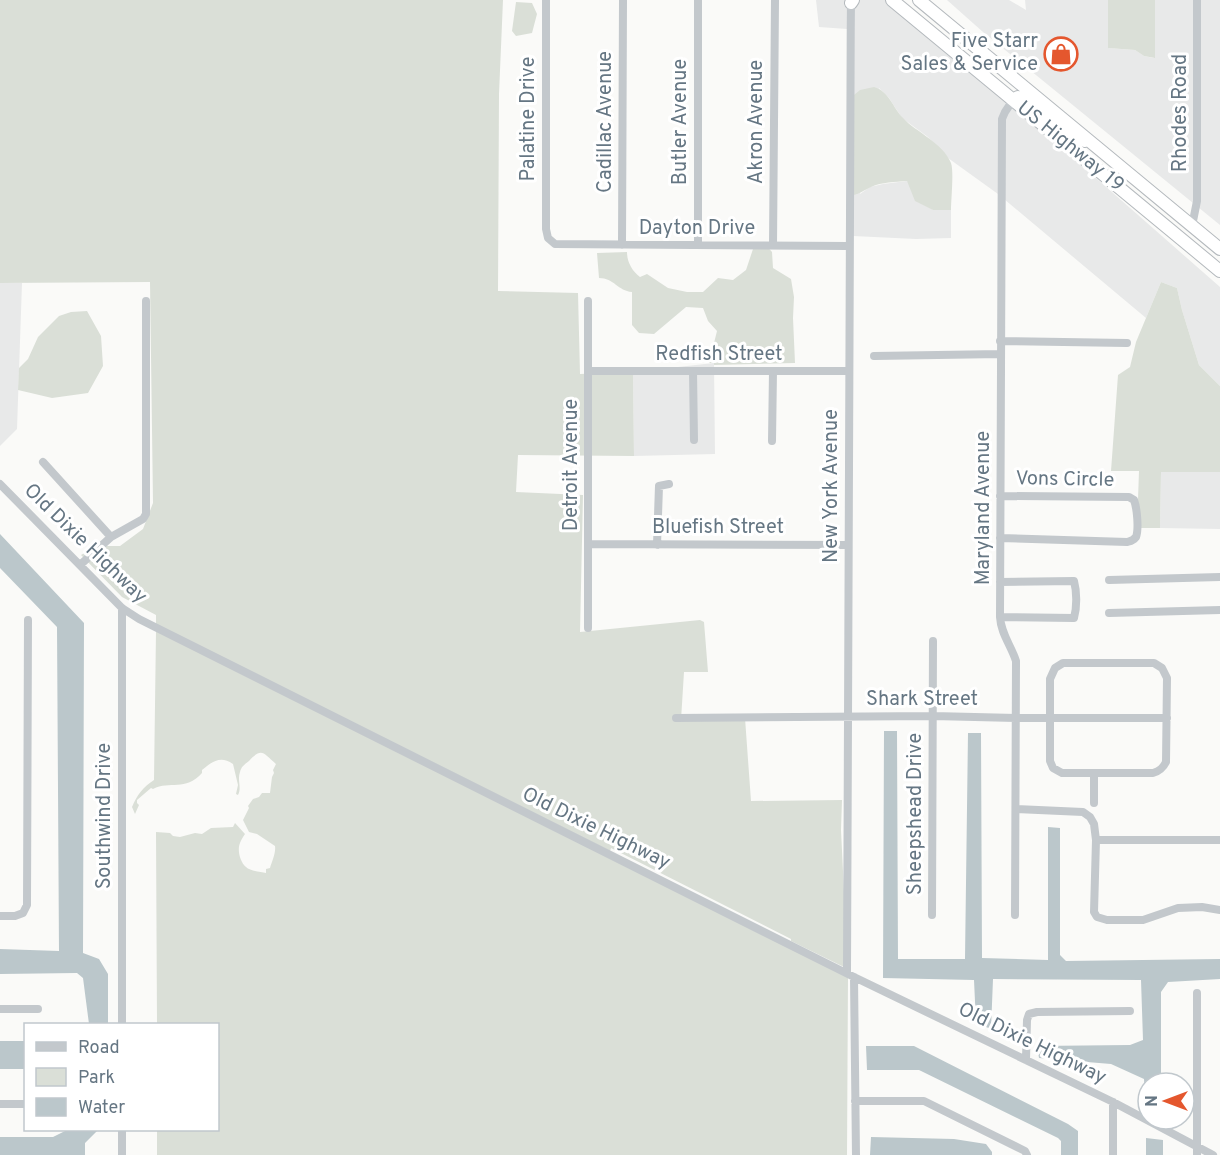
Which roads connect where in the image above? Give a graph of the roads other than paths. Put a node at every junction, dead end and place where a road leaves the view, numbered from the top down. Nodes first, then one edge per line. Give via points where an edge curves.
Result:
1 (546, 0) edge
2 (623, 0) edge
3 (698, 0) edge
4 (775, 0) edge
5 (892, 0) edge
6 (919, 0) edge
7 (1197, 0) edge
8 (852, 1) edge
9 (948, 46) junction
10 (1022, 85) junction
11 (1013, 100) junction
12 (1094, 145) junction
13 (1110, 180) junction
14 (1192, 226) junction
15 (548, 238) joint
16 (622, 245) junction
17 (698, 245) junction
18 (773, 245) junction
19 (848, 246) junction
20 (1220, 249) edge
21 (1198, 252) junction
22 (1220, 271) edge
23 (588, 301) dead end
24 (146, 302) dead end
25 (1000, 341) junction
26 (1127, 343) dead end
27 (1001, 354) junction
28 (874, 356) dead end
29 (693, 371) junction
30 (773, 371) junction
31 (849, 371) junction
32 (589, 372) junction
33 (694, 440) dead end
34 (772, 441) dead end
35 (43, 462) dead end
36 (0, 484) edge
37 (669, 484) dead end
38 (1000, 496) junction
39 (111, 537) junction
40 (1000, 538) junction
41 (589, 544) junction
42 (657, 545) junction
43 (848, 545) junction
44 (80, 566) junction
45 (1220, 577) edge
46 (1109, 580) dead end
47 (1000, 582) junction
48 (122, 608) junction
49 (1220, 610) edge
50 (1109, 613) dead end
51 (1000, 617) junction
52 (28, 620) dead end
53 (588, 628) dead end
54 (933, 641) dead end
55 (933, 716) junction
56 (848, 717) junction
57 (676, 718) dead end
58 (1016, 718) junction
59 (1049, 718) junction
60 (1167, 718) junction
61 (1094, 773) junction
62 (1094, 802) dead end
63 (1016, 809) junction
64 (1096, 840) junction
65 (1220, 840) edge
66 (1220, 910) edge
67 (932, 915) dead end
68 (1015, 915) dead end
69 (0, 916) edge
70 (850, 975) junction
71 (1197, 993) dead end
72 (0, 1009) edge
73 (38, 1009) dead end
74 (1130, 1011) dead end
75 (122, 1023) edge
76 (1026, 1060) junction
77 (855, 1101) junction
78 (1113, 1102) junction
79 (0, 1104) edge
80 (24, 1104) edge
81 (122, 1131) edge
82 (1197, 1151) edge
83 (122, 1155) edge
84 (856, 1155) edge
85 (1027, 1155) edge
86 (1113, 1155) edge
87 (1213, 1155) edge

1 - 15 street, Palatine Drive
2 - 16 street, Cadillac Avenue
3 - 17 street, Butler Avenue
4 - 18 street, Akron Avenue
5 - 9 highway, US Highway 19
6 - 10 highway, US Highway 19
7 - 14 street, Rhodes Road via 1197,201
8 - 19 street, New York Avenue
9 - 10 highway via 964,49 1007,84
9 - 11 highway, US Highway 19
10 - 12 highway, US Highway 19
11 - 12 highway via 1025,99 1070,136
11 - 13 highway, US Highway 19
11 - 25 street, Maryland Avenue via 1002,119
12 - 14 highway, US Highway 19
13 - 14 highway via 1123,180 1175,222
13 - 21 highway, US Highway 19
14 - 20 highway, US Highway 19
14 - 21 highway
15 - 16 street, Dayton Drive via 555,244
16 - 17 street, Dayton Drive
17 - 18 street, Dayton Drive
18 - 19 street, Dayton Drive
19 - 31 street, New York Avenue
21 - 22 highway, US Highway 19
23 - 32 street, Detroit Avenue
24 - 39 street via 146,514
25 - 26 street
25 - 27 street, Maryland Avenue
27 - 28 street
27 - 38 street, Maryland Avenue
29 - 30 street, Redfish Street
29 - 32 street, Redfish Street
29 - 33 street
30 - 31 street, Redfish Street
30 - 34 street
31 - 43 street, New York Avenue
32 - 41 street, Detroit Avenue
35 - 39 street
36 - 44 street, Old Dixie Highway
37 - 42 street via 659,486
38 - 40 street, Maryland Avenue
38 - 40 street, Vons Circle via 1129,497 1136,504 1137,527 1136,537 1127,542
39 - 44 street
40 - 47 street, Maryland Avenue
41 - 42 street, Bluefish Street
41 - 53 street, Detroit Avenue
42 - 43 street, Bluefish Street
43 - 56 street, New York Avenue
44 - 48 street, Old Dixie Highway
45 - 46 street
47 - 51 street, Maryland Avenue
47 - 51 street via 1074,581 1076,588 1074,618
48 - 70 street, Old Dixie Highway
48 - 75 street, Southwind Drive
49 - 50 street
51 - 58 street, Maryland Avenue via 1002,632 1016,661
52 - 69 street via 27,904 23,913
54 - 55 street, Sheepshead Drive
55 - 56 street, Shark Street
55 - 58 street, Shark Street
55 - 67 street, Sheepshead Drive
56 - 57 street, Shark Street
56 - 70 street, New York Avenue
58 - 59 street, Shark Street
58 - 63 street, Maryland Avenue
59 - 60 street, Shark Street
59 - 60 street via 1050,679 1059,665 1154,663 1166,673
59 - 61 street via 1053,768 1062,773
60 - 61 street via 1166,762 1159,772
61 - 62 street
63 - 64 street via 1083,812 1094,824
63 - 68 street, Maryland Avenue
64 - 65 street
64 - 66 street via 1097,917 1143,920 1178,908
70 - 76 street, Old Dixie Highway
70 - 77 street, New York Avenue
71 - 82 street
72 - 73 street
74 - 76 street via 1029,1014
76 - 78 street, Old Dixie Highway
77 - 84 street, New York Avenue
77 - 85 street via 924,1101
78 - 82 street, Old Dixie Highway
78 - 86 street
79 - 80 street
81 - 83 street
82 - 87 street, Old Dixie Highway

